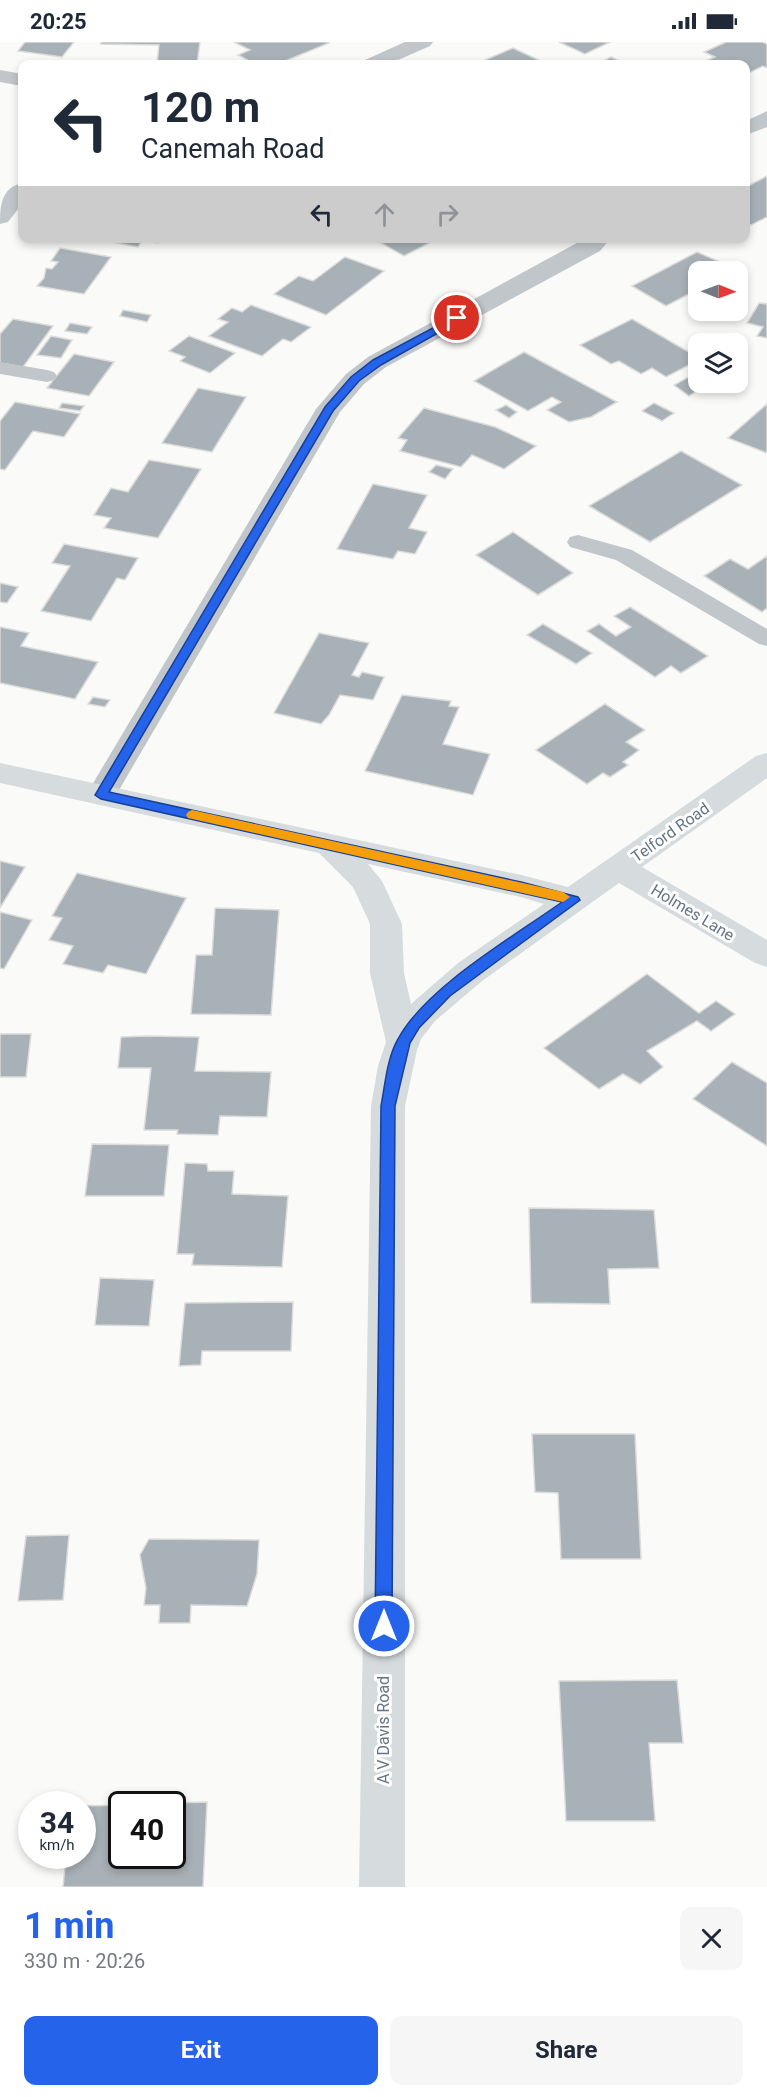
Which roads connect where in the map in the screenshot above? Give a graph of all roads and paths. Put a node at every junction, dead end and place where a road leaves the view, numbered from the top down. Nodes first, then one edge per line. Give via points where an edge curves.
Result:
1 (423, 42) edge
2 (381, 60) edge
3 (0, 76) edge
4 (18, 79) edge
5 (767, 118) edge
6 (750, 127) edge
7 (18, 195) edge
8 (0, 217) edge
9 (595, 243) edge
10 (0, 368) edge
11 (47, 376) dead end
12 (578, 542) dead end
13 (767, 639) edge
14 (767, 764) edge
15 (0, 773) edge
16 (101, 795) junction
17 (330, 845) junction
18 (619, 868) junction
19 (574, 900) junction
20 (767, 955) edge
21 (403, 1042) junction
22 (382, 1887) edge

1 - 2 street
3 - 4 street
5 - 6 street
7 - 8 street
9 - 16 street via 377,362 355,379 329,409
10 - 11 lane
12 - 13 lane via 624,555
14 - 18 street, Telford Road
15 - 16 street
16 - 17 street
17 - 19 street
17 - 21 street via 366,881 386,924 387,973
18 - 19 street, Telford Road
18 - 20 street, Holmes Lane
19 - 21 street, A V Davis Road via 445,992 414,1024
21 - 22 street, A V Davis Road via 388,1106

